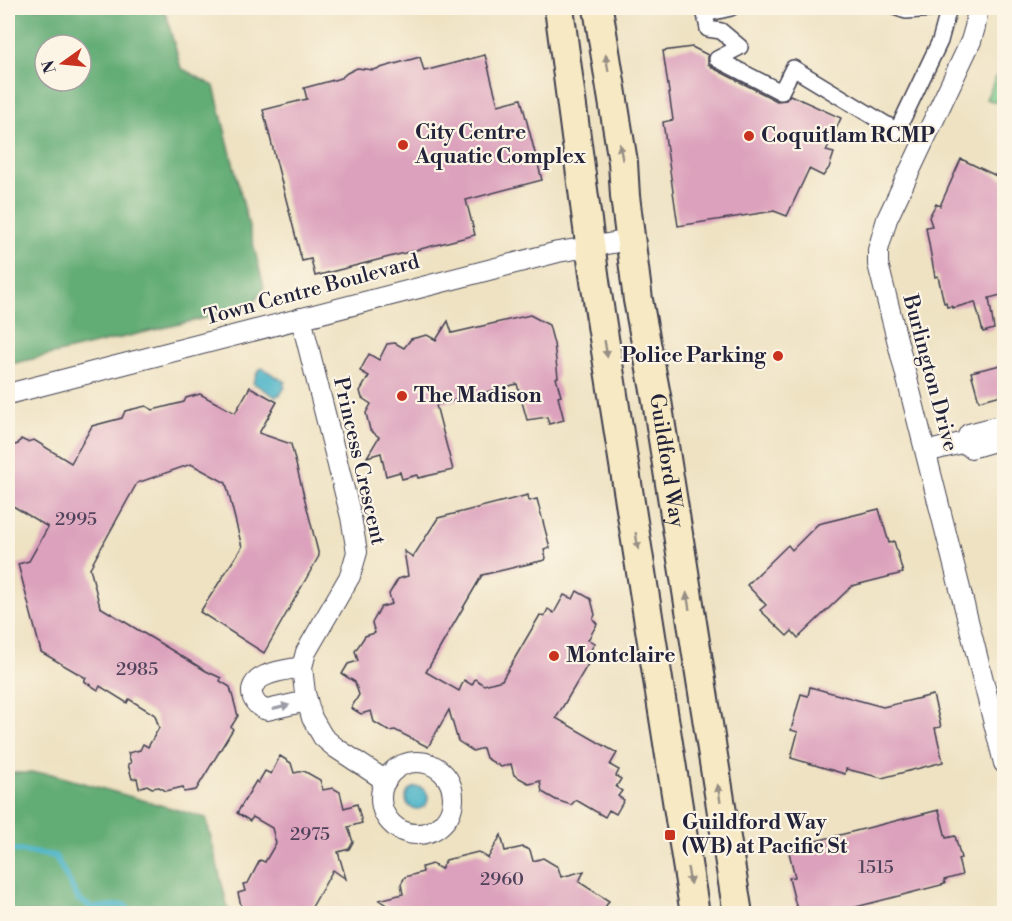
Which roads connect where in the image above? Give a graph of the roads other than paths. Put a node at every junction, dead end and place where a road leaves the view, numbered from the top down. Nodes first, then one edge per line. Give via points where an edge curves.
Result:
1 (559, 8) edge
2 (598, 8) edge
3 (731, 8) edge
4 (897, 8) edge
5 (978, 8) edge
6 (631, 240) junction
7 (591, 245) junction
8 (301, 318) junction
9 (8, 394) edge
10 (1004, 432) edge
11 (926, 452) junction
12 (302, 667) junction
13 (307, 701) junction
14 (1005, 764) edge
15 (386, 781) dead end
16 (695, 914) edge
17 (738, 914) edge

1 - 7 main road, Guildford Way
6 -> 2 main road, Guildford Way via 623,162
3 - 4 street via 705,14 708,29 721,31 740,47 717,59 781,92 793,68 897,131 940,41 949,8
5 - 11 street, Burlington Drive via 971,40 886,219 878,250 880,278
6 - 7 street, Town Centre Boulevard
17 -> 6 main road, Guildford Way
7 - 8 street, Town Centre Boulevard
7 -> 16 main road, Guildford Way
8 - 9 street, Town Centre Boulevard
8 - 12 street, Princess Crescent via 357,548 353,571 307,649
10 - 11 street via 996,427 969,434 965,442
11 - 14 street, Burlington Drive
12 - 13 street, Princess Crescent
12 -> 13 street via 261,677 252,693 256,704 267,710
13 - 15 street, Princess Crescent via 326,740

